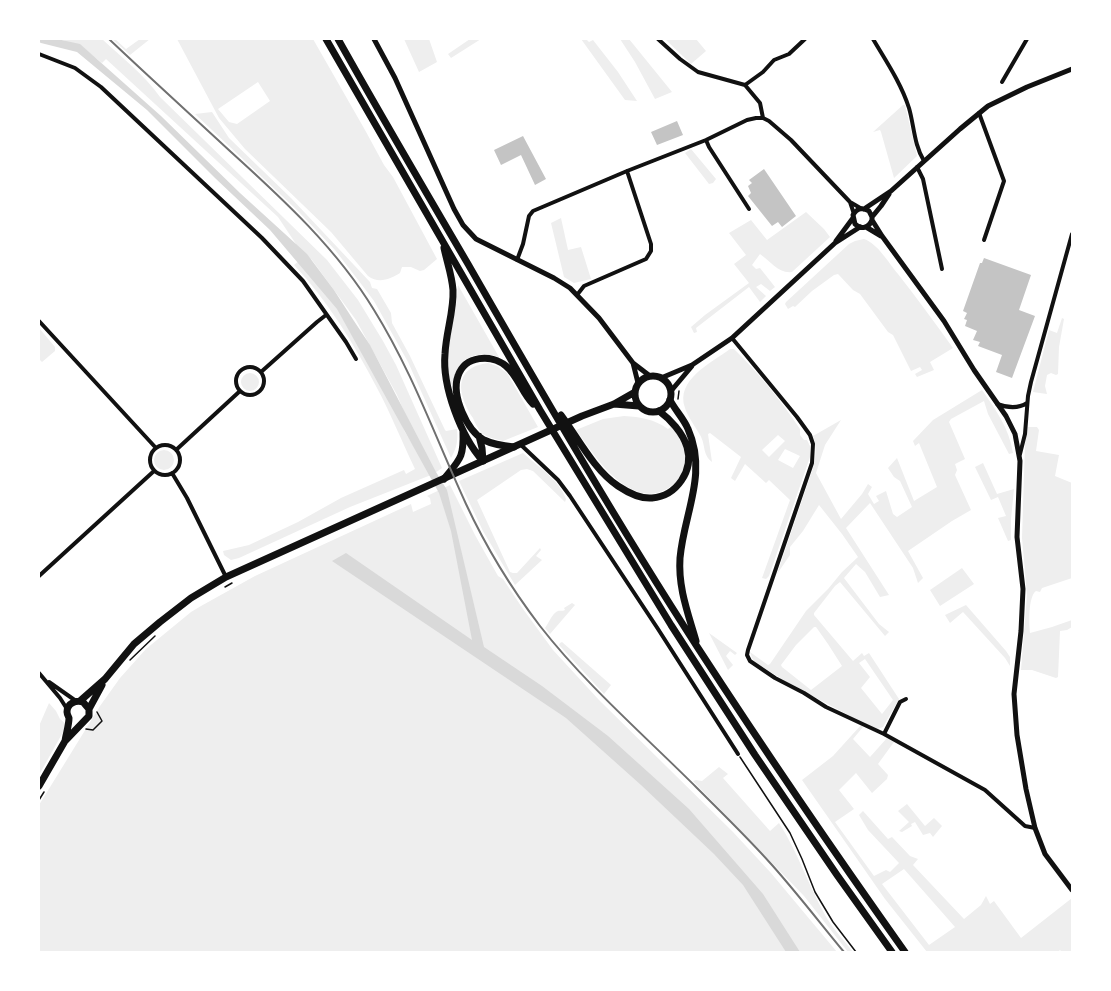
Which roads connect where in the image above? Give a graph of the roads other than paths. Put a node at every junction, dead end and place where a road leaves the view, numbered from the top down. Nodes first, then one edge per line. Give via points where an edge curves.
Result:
1 (326, 39) edge
2 (338, 39) edge
3 (374, 39) edge
4 (658, 39) edge
5 (805, 39) edge
6 (873, 39) edge
7 (1027, 39) edge
8 (39, 54) edge
9 (1072, 69) edge
10 (1002, 82) dead end
11 (745, 85) junction
12 (979, 113) junction
13 (762, 118) junction
14 (706, 140) junction
15 (924, 161) junction
16 (917, 167) junction
17 (627, 171) junction
18 (891, 191) junction
19 (850, 202) junction
20 (749, 209) dead end
21 (863, 209) junction
22 (853, 216) junction
23 (872, 218) junction
24 (860, 227) junction
25 (866, 227) junction
26 (1072, 234) edge
27 (882, 236) junction
28 (441, 238) junction
29 (984, 240) dead end
30 (835, 243) junction
31 (517, 260) junction
32 (942, 269) dead end
33 (577, 295) junction
34 (326, 315) junction
35 (39, 321) edge
36 (732, 338) junction
37 (356, 359) dead end
38 (633, 362) junction
39 (692, 365) junction
40 (261, 372) junction
41 (650, 376) junction
42 (660, 378) junction
43 (638, 383) junction
44 (540, 389) junction
45 (240, 390) junction
46 (671, 390) junction
47 (635, 392) junction
48 (670, 400) junction
49 (1028, 403) junction
50 (614, 404) junction
51 (997, 404) junction
52 (639, 406) junction
53 (540, 410) junction
54 (659, 411) junction
55 (462, 428) junction
56 (479, 436) junction
57 (517, 445) junction
58 (156, 448) junction
59 (176, 450) junction
60 (1020, 454) junction
61 (483, 461) junction
62 (154, 471) junction
63 (172, 474) junction
64 (444, 479) junction
65 (39, 576) edge
66 (226, 576) junction
67 (699, 649) junction
68 (39, 673) edge
69 (43, 677) junction
70 (105, 679) junction
71 (906, 699) dead end
72 (78, 701) junction
73 (67, 709) junction
74 (92, 710) junction
75 (69, 718) junction
76 (81, 723) junction
77 (884, 734) junction
78 (65, 741) junction
79 (738, 754) road end
80 (39, 786) edge
81 (1035, 828) junction
82 (1072, 890) edge
83 (892, 952) edge
84 (905, 952) edge

1 - 28 main road
2 - 44 main road
3 - 31 street via 395,78 463,226 476,239
4 - 11 street via 698,72
5 - 11 street via 788,54 774,60
6 - 15 street via 903,93
7 - 10 street
8 - 34 street via 75,68 102,88 262,238 303,281
9 - 12 street via 1027,87
11 - 13 street via 760,103
12 - 15 street
12 - 29 street via 1004,181
13 - 14 street via 747,120
13 - 19 street via 791,140
14 - 17 street
14 - 20 street
15 - 16 street
16 - 18 street
16 - 32 street via 923,179
17 - 31 street via 533,211 529,216
17 - 33 street via 651,244 651,251 646,259 584,286
18 - 21 street
18 - 23 street
19 - 21 street
19 - 22 street
21 - 22 street via 857,210
21 - 23 street via 869,211
22 - 24 street via 855,224
22 - 30 street
23 - 25 street
23 - 27 street
24 - 25 street
24 - 30 street
25 - 27 street
26 - 49 street via 1031,382
27 - 51 street via 944,321
28 - 53 main road
28 - 55 main road via 453,290 444,368 446,383
30 - 36 street
31 - 33 street via 554,278
33 - 38 street via 599,318
34 - 37 street
34 - 40 street
35 - 58 street
36 - 39 street
36 - 77 street via 797,417 810,435 813,444 812,463 747,655 750,662 775,678 826,707
38 - 41 street
38 - 43 street
39 - 42 street
39 - 46 street
40 - 45 street via 250,367 241,371 236,380
40 - 45 street via 264,383 259,393 248,395
41 - 42 main road
41 - 43 main road
42 - 46 main road
43 - 47 main road
44 - 54 main road via 606,475 617,485 640,496 653,498 677,486 685,475 689,460 687,446 678,431
44 - 67 main road
45 - 59 street
46 - 48 main road
47 - 50 main road
47 - 52 main road
48 - 54 main road via 666,407
48 - 67 main road via 688,427 697,469 683,539 680,575 681,590
49 - 51 street via 1008,408
49 - 60 street
50 - 52 main road
50 - 57 main road
51 - 60 street via 1015,434
52 - 54 main road via 646,411
53 - 56 main road via 526,396 507,367 495,359 471,361 458,375 457,393 467,420
53 - 83 main road via 675,631 772,780
55 - 61 main road via 474,451
55 - 64 main road via 463,450 460,459
56 - 57 main road via 497,445
56 - 61 main road
57 - 61 main road
57 - 79 street via 558,480 570,496
58 - 59 street via 169,445
58 - 62 street via 150,459
59 - 63 street via 180,463
60 - 81 street via 1018,537 1023,589 1014,710 1026,789
61 - 64 main road
62 - 63 street via 161,475
62 - 65 street
63 - 66 street via 187,498
64 - 66 main road
66 - 70 main road via 191,598 134,644
67 - 84 main road
68 - 69 street
69 - 72 street
69 - 73 street
70 - 72 main road
70 - 74 main road
71 - 77 street via 900,702
72 - 73 main road via 70,704
72 - 74 main road
73 - 75 main road
74 - 76 main road
75 - 76 main road
75 - 78 main road
76 - 78 main road
77 - 81 street via 985,790 1025,826
78 - 80 main road
81 - 82 street via 1045,854

